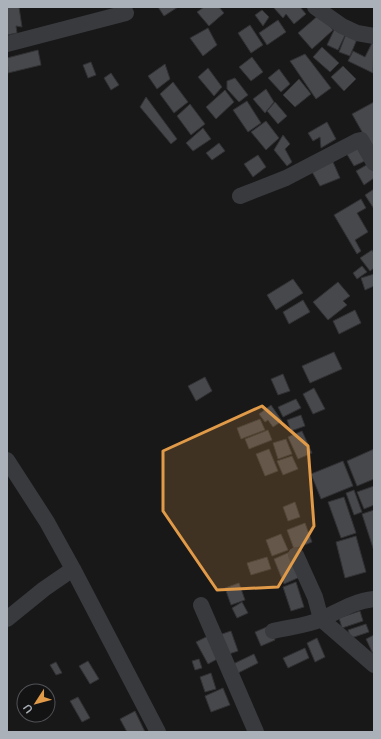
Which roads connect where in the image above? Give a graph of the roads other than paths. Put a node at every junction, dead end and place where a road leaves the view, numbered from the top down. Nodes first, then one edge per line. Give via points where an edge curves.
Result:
1 (315, 7) edge
2 (126, 13) dead end
3 (373, 34) edge
4 (7, 44) edge
5 (374, 163) edge
6 (240, 196) dead end
7 (7, 460) edge
8 (296, 555) dead end
9 (73, 569) junction
10 (374, 599) edge
11 (201, 604) dead end
12 (7, 619) edge
13 (321, 619) junction
14 (273, 631) dead end
15 (374, 665) edge
16 (158, 732) edge
17 (256, 732) edge

1 - 3 street via 357,33
2 - 4 street
5 - 6 street via 361,140 286,178
7 - 9 street via 47,522
8 - 13 street via 315,598
9 - 12 street
9 - 16 street
10 - 13 street via 347,606
11 - 17 street
13 - 14 street
13 - 15 street

